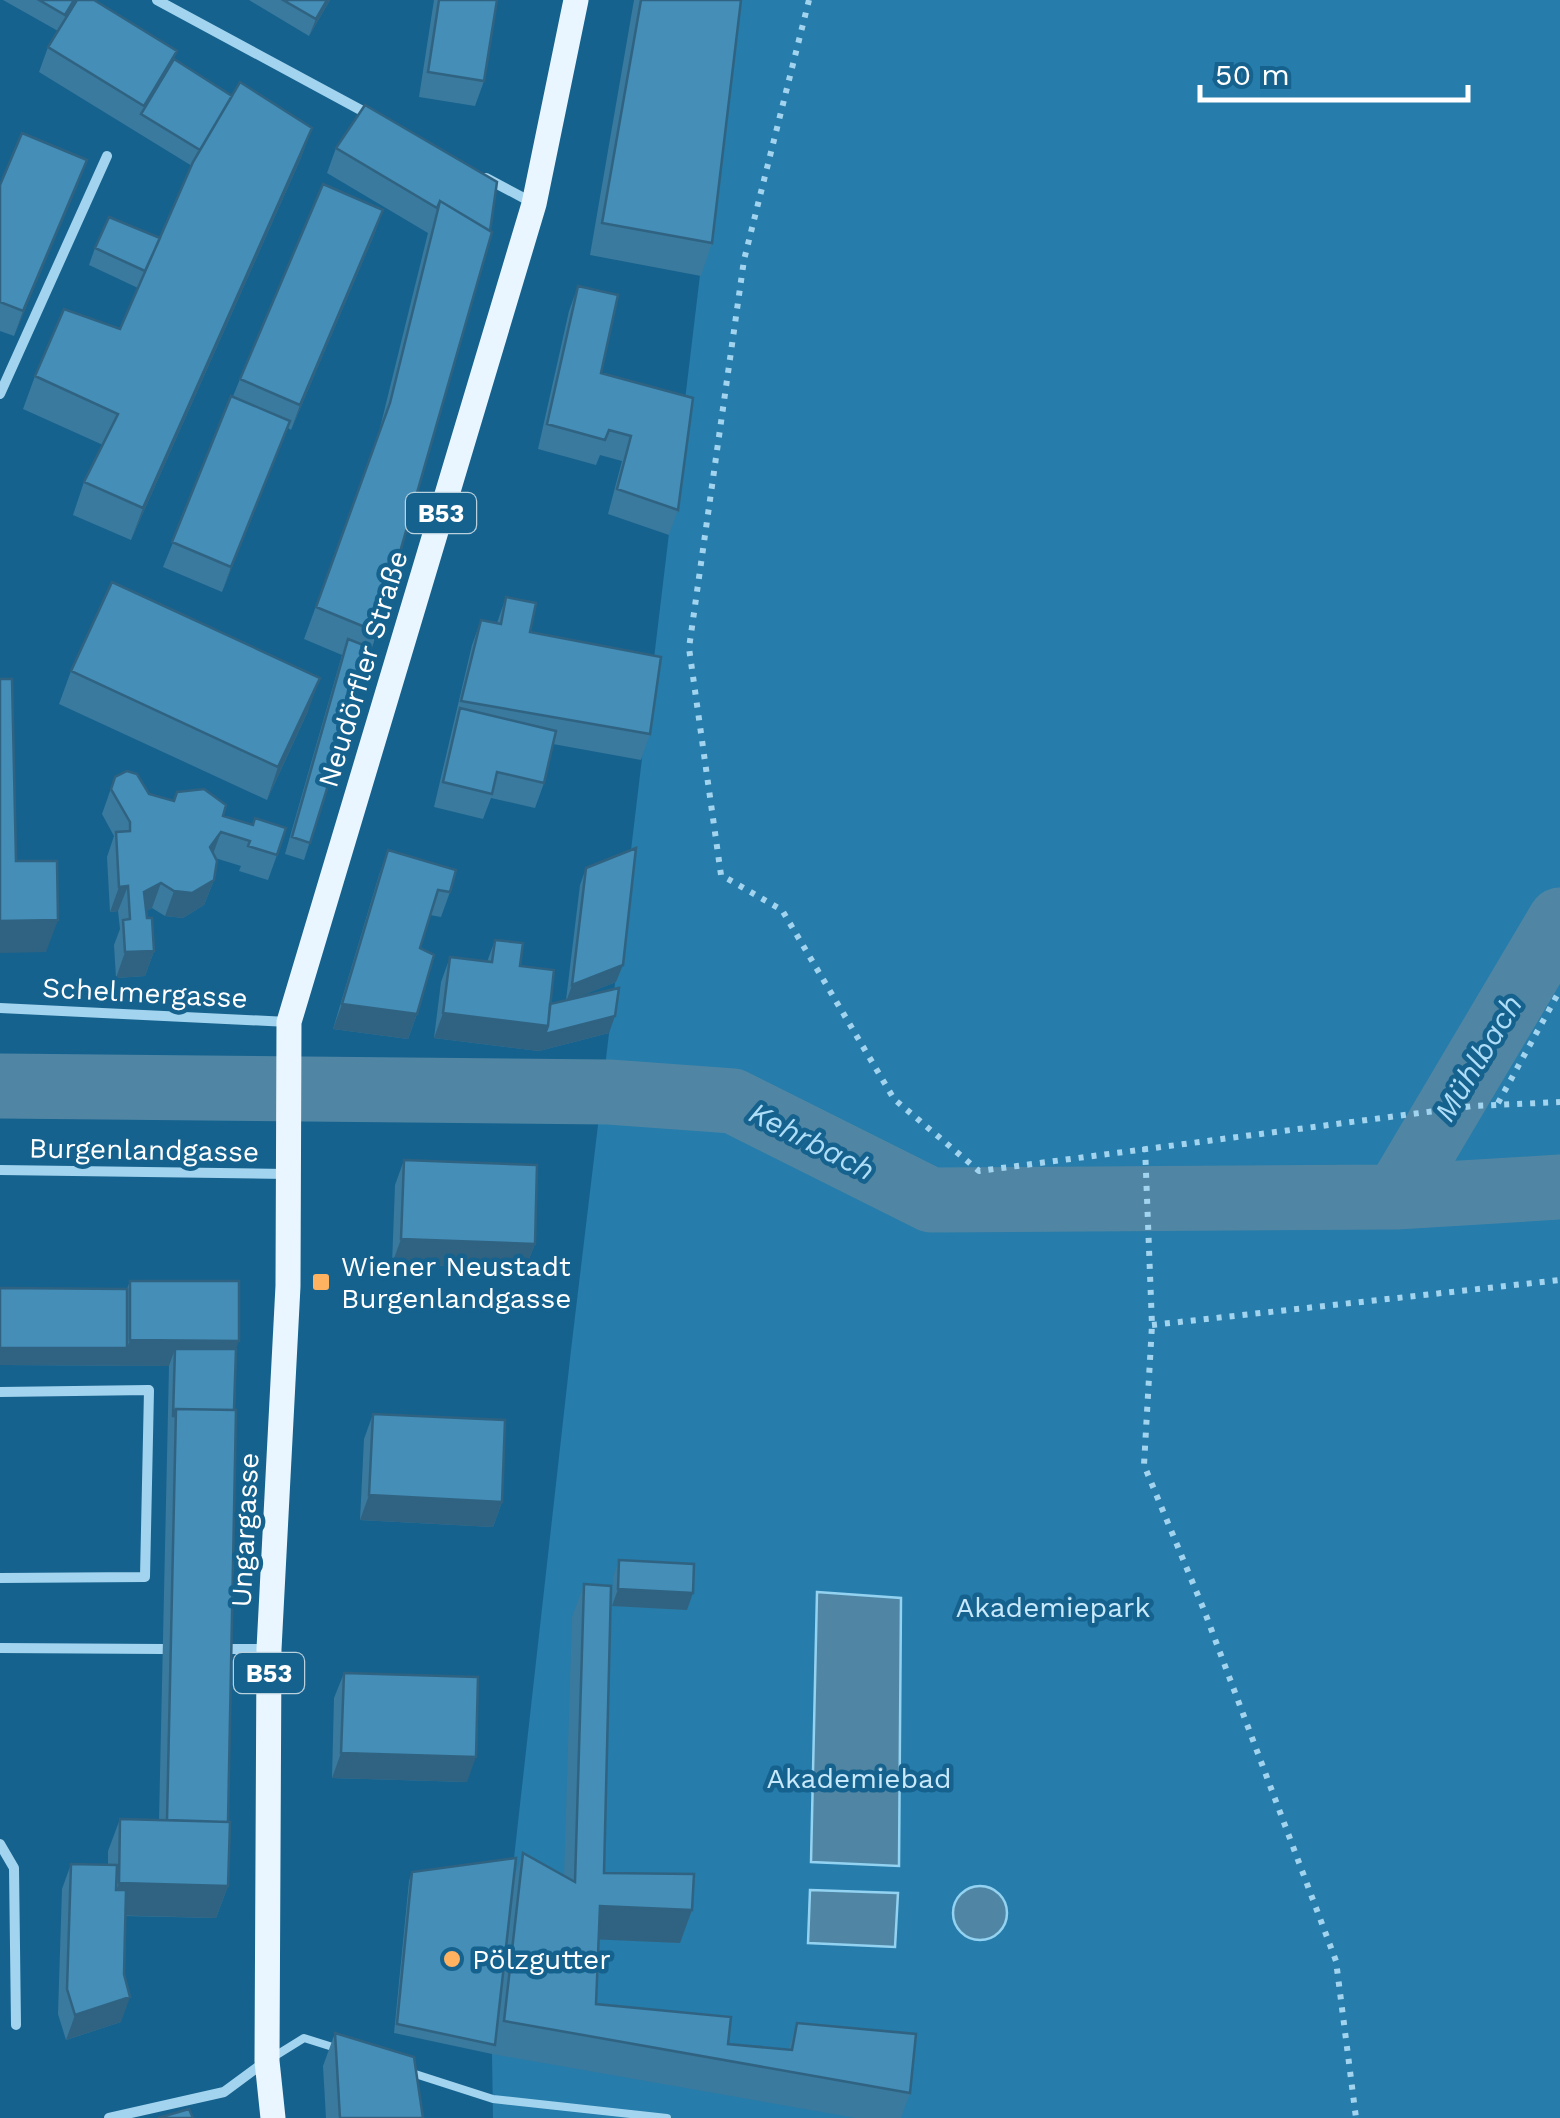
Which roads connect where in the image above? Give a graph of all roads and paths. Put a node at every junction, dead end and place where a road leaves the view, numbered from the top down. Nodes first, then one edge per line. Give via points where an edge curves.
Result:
1 (157, 0) edge
2 (576, 0) edge
3 (809, 0) edge
4 (374, 118) edge
5 (108, 156) dead end
6 (475, 172) edge
7 (534, 204) junction
8 (0, 394) edge
9 (1560, 990) edge
10 (0, 1008) edge
11 (289, 1022) junction
12 (288, 1064) joint
13 (1560, 1102) edge
14 (1497, 1104) junction
15 (1145, 1147) junction
16 (0, 1170) edge
17 (287, 1174) junction
18 (1560, 1280) edge
19 (1152, 1325) junction
20 (0, 1392) edge
21 (0, 1578) edge
22 (0, 1648) edge
23 (163, 1649) dead end
24 (223, 1649) edge
25 (269, 1649) junction
26 (0, 1844) edge
27 (16, 2025) dead end
28 (342, 2050) edge
29 (266, 2061) junction
30 (398, 2068) edge
31 (109, 2118) edge
32 (273, 2118) edge
33 (666, 2118) edge
34 (1356, 2118) edge

1 - 4 street
2 - 7 main road, Neudörfler Straße / B53
3 - 15 path via 744,260 689,648 721,875 782,910 894,1099 979,1171
5 - 8 street
6 - 7 street
7 - 11 main road, Neudörfler Straße / B53
9 - 14 path
10 - 11 street, Schelmergasse
11 - 12 main road, Neudörfler Straße / B53
12 - 17 main road, Ungargasse / B53
13 - 14 path
14 - 15 path
15 - 19 path
16 - 17 street, Burgenlandgasse
17 - 25 main road, Ungargasse / B53 via 288,1286
18 - 19 path
19 - 34 path via 1144,1465 1336,1961
20 - 21 street via 149,1390 145,1577
22 - 23 street
24 - 25 street
25 - 29 main road, Ungargasse / B53
26 - 27 street via 14,1868
28 - 29 lane via 304,2038
29 - 31 street via 224,2092
29 - 32 main road, Ungargasse / B53
30 - 33 lane via 493,2099

